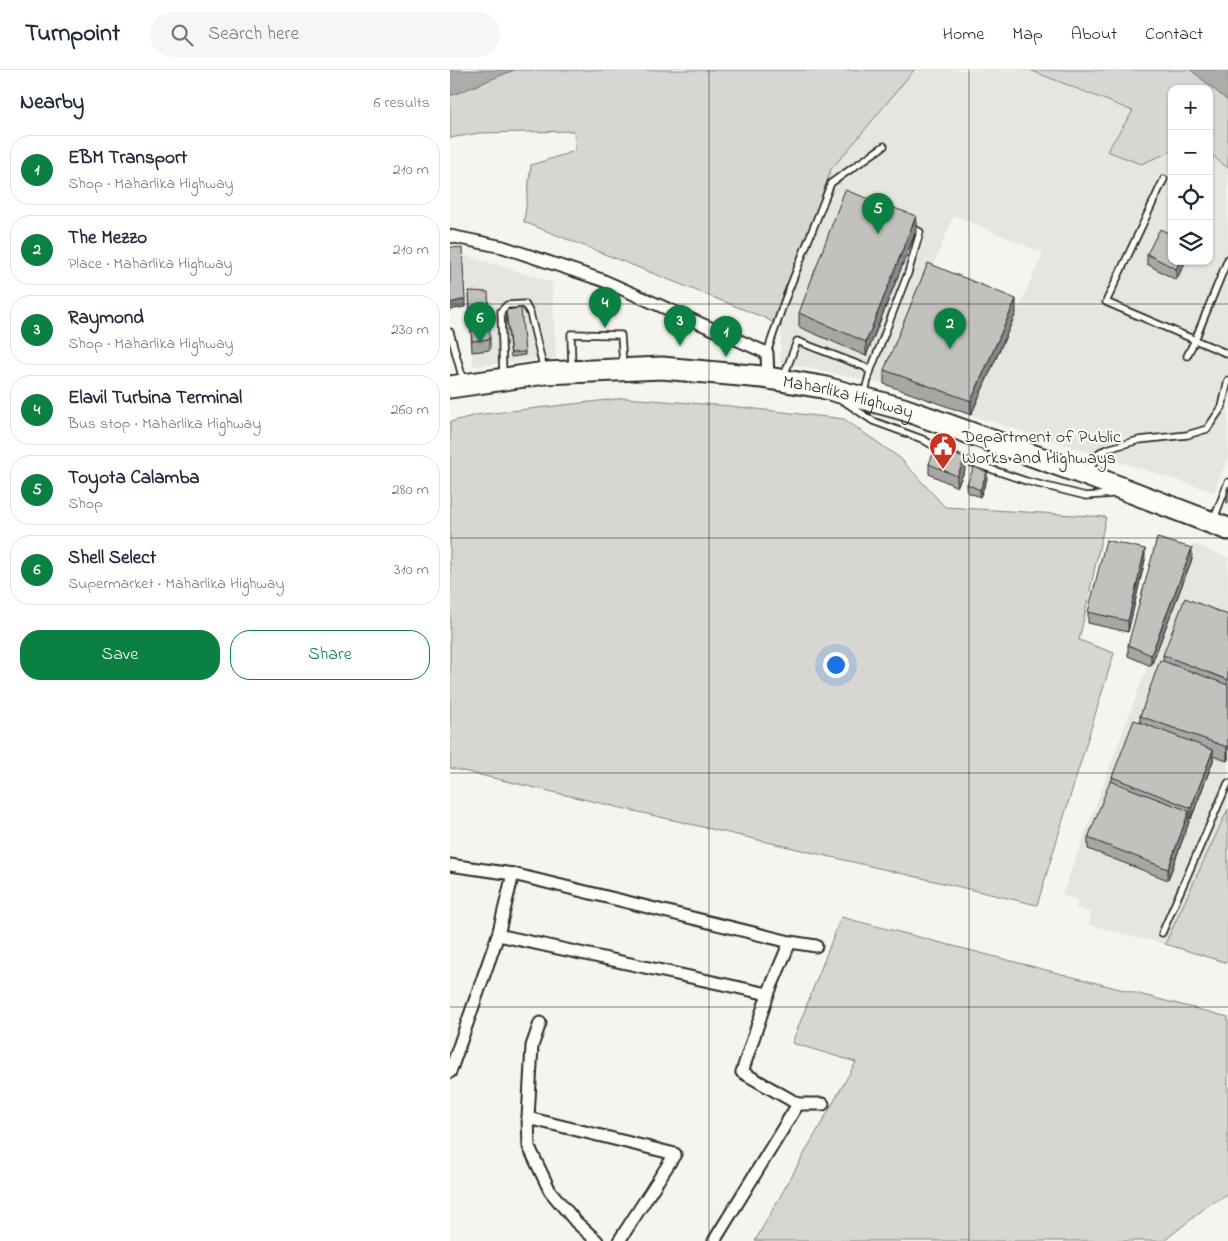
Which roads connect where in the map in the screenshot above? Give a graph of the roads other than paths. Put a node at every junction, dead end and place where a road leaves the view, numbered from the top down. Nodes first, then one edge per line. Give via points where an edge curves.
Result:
1 (884, 146) dead end
2 (1164, 179) dead end
3 (904, 224) edge
4 (450, 236) edge
5 (1228, 259) edge
6 (450, 332) edge
7 (1196, 340) junction
8 (767, 353) junction
9 (1228, 354) edge
10 (1187, 356) dead end
11 (624, 370) junction
12 (545, 372) junction
13 (572, 372) junction
14 (870, 372) junction
15 (504, 378) junction
16 (775, 379) junction
17 (1228, 380) edge
18 (457, 386) edge
19 (822, 387) junction
20 (863, 397) junction
21 (944, 451) edge
22 (951, 455) edge
23 (1087, 475) junction
24 (1228, 482) edge
25 (1130, 492) junction
26 (1220, 526) edge
27 (1228, 783) edge
28 (450, 865) edge
29 (513, 874) junction
30 (1162, 933) dead end
31 (498, 935) junction
32 (790, 942) junction
33 (816, 946) dead end
34 (768, 994) junction
35 (540, 1023) dead end
36 (450, 1072) edge
37 (798, 1104) junction
38 (823, 1104) dead end
39 (528, 1118) junction
40 (597, 1241) edge
41 (619, 1241) edge
42 (714, 1241) edge

1 - 8 lane via 831,184
2 - 7 lane via 1106,302
3 - 14 lane via 920,232
4 - 8 street via 503,247 602,280
5 - 7 lane
6 - 18 lane
7 - 9 lane
7 - 10 lane
8 - 16 street
11 - 13 highway, Maharlika Highway
11 - 13 lane via 622,335 571,334
11 - 16 highway, Maharlika Highway via 678,368
12 - 13 highway, Maharlika Highway
12 - 15 highway, Maharlika Highway
12 - 15 lane via 525,304 507,305 501,310
14 - 16 lane via 865,367 797,341
14 - 20 lane
15 - 18 highway, Maharlika Highway
16 - 19 highway, Maharlika Highway
17 - 23 lane via 1222,407 1207,429 1187,435 1139,440 1107,449 1100,452
19 - 20 highway, Maharlika Highway
19 - 21 lane via 873,421
20 - 23 highway, Maharlika Highway
22 - 25 lane via 1026,481 1086,496
23 - 25 highway, Maharlika Highway
24 - 26 lane
25 - 26 highway, Maharlika Highway
27 - 30 lane
28 - 29 street
29 - 31 street
29 - 32 street
31 - 34 street
31 - 36 street
32 - 33 street
32 - 34 street
34 - 37 street via 742,1072
35 - 39 street via 532,1046
37 - 38 street
37 - 42 street
39 - 40 street via 529,1147 550,1191
39 - 41 street via 675,1154

